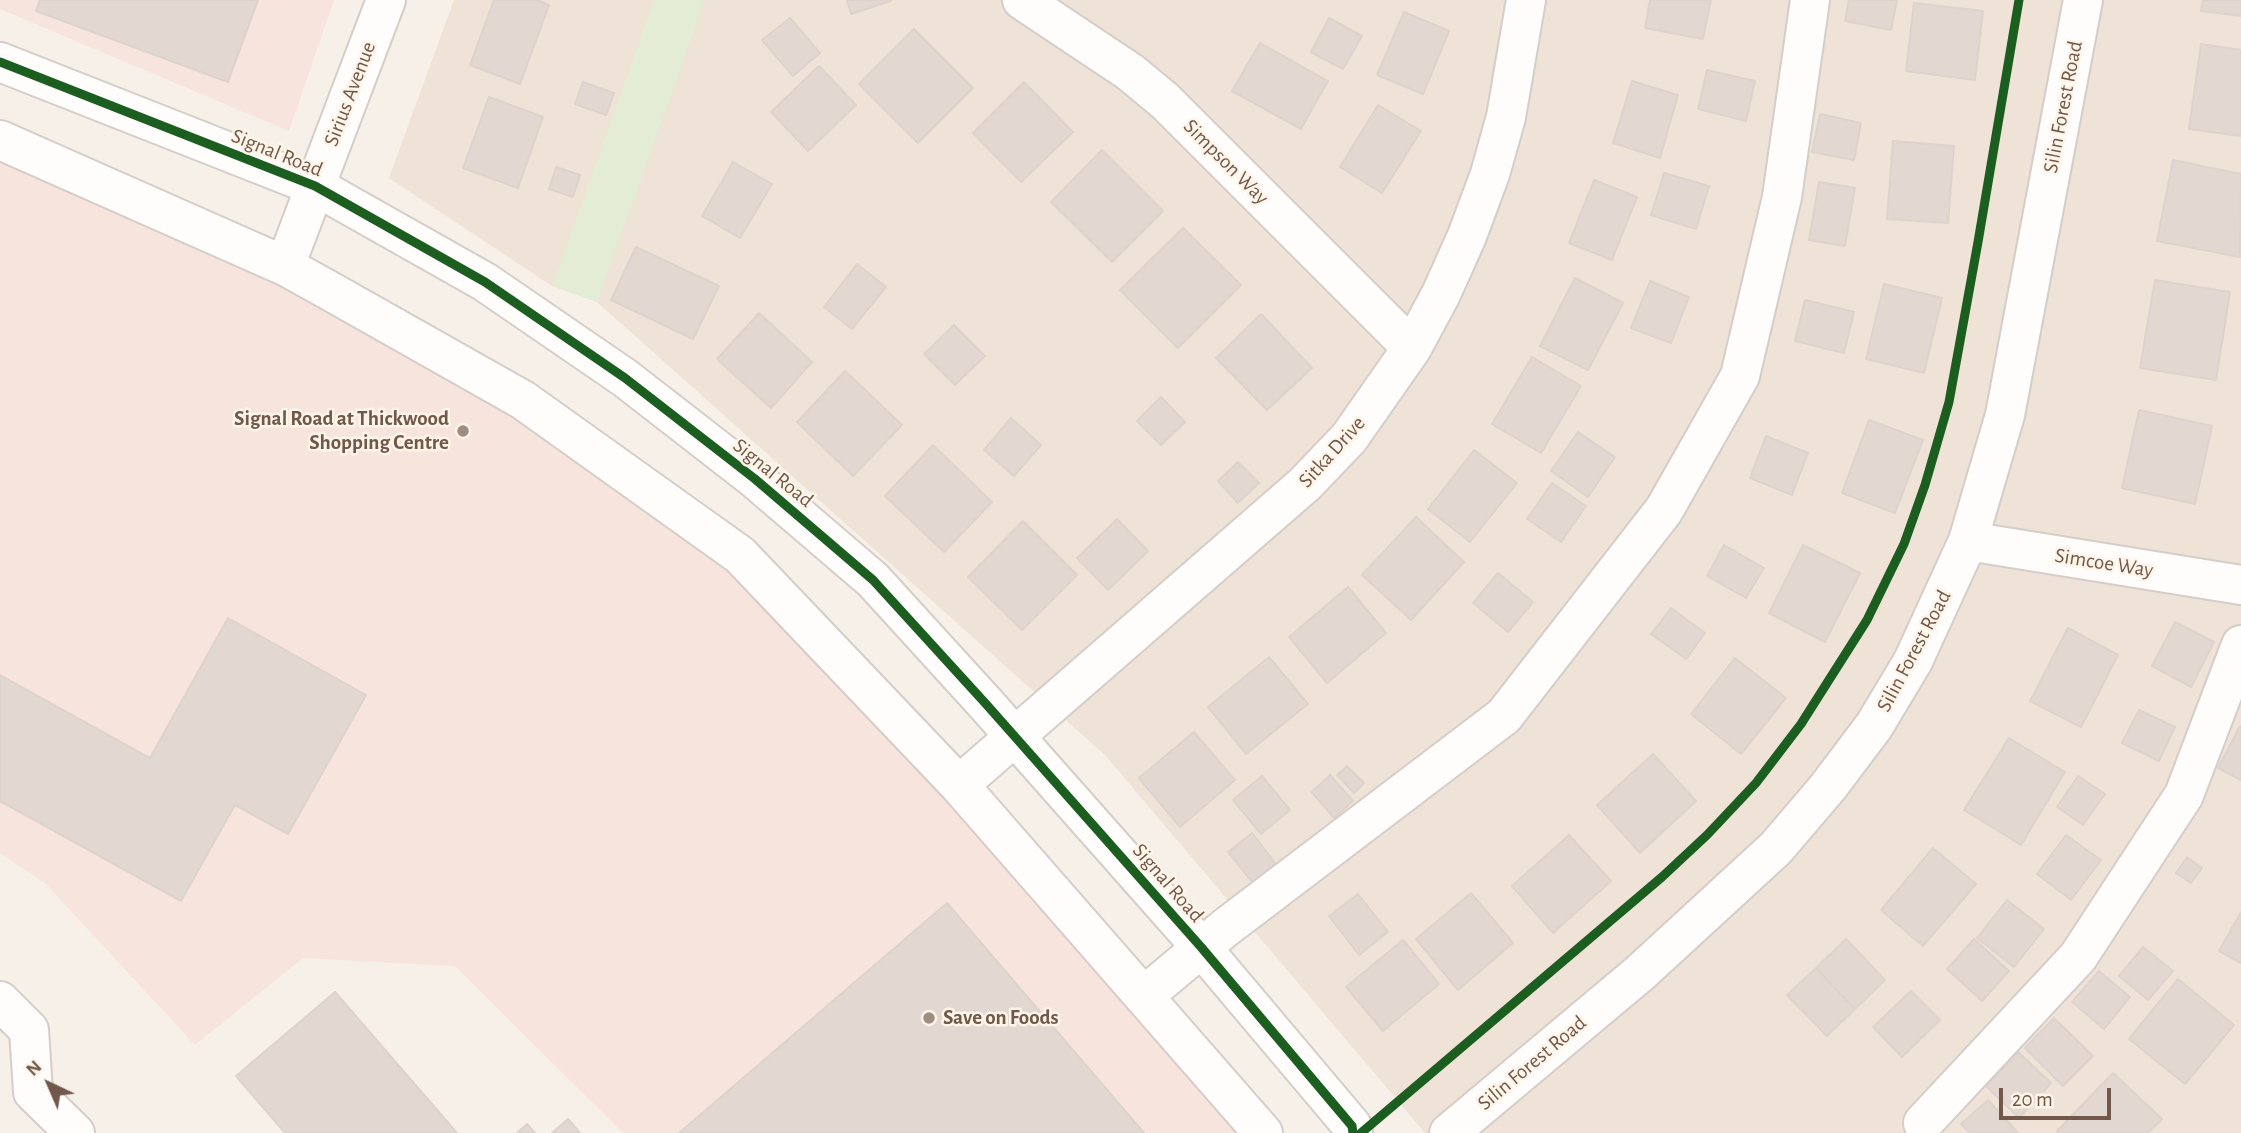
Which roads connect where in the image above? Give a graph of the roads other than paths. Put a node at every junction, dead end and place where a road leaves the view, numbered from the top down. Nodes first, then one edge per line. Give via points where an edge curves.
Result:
1 (386, 0) edge
2 (1022, 0) edge
3 (1526, 0) edge
4 (1810, 0) edge
5 (2083, 0) edge
6 (0, 62) edge
7 (0, 140) edge
8 (315, 186) junction
9 (285, 266) junction
10 (1412, 348) junction
11 (1968, 541) junction
12 (2241, 585) edge
13 (2241, 645) edge
14 (1016, 737) junction
15 (959, 785) junction
16 (1201, 947) junction
17 (1144, 995) junction
18 (0, 1001) edge
19 (1923, 1123) dead end
20 (75, 1133) edge
21 (1263, 1133) edge
22 (1353, 1133) edge
23 (1449, 1133) edge

1 - 8 street, Sirius Avenue
2 - 10 street, Simpson Way via 1165,101
3 - 10 street, Sitka Drive via 1506,117 1490,174 1441,294
4 - 16 street via 1782,197 1740,376 1664,510 1504,716
5 - 11 street, Silin Forest Road via 2005,415
6 - 8 street, Signal Road
7 - 9 street
8 - 9 street, Sirius Avenue
8 - 14 street, Signal Road via 485,282 625,378 744,471 873,580
9 - 15 street via 523,400 740,555
10 - 14 street, Sitka Drive via 1349,438 1304,484
11 - 12 street, Simcoe Way
11 - 23 street, Silin Forest Road via 1913,661 1874,726 1776,848 1649,964
13 - 19 street via 2183,795 2085,945
14 - 15 street, Sitka Drive
14 - 16 street, Signal Road
15 - 17 street
16 - 17 street
16 - 22 street, Signal Road via 1352,1126
17 - 21 street
18 - 20 street via 29,1030 33,1092

